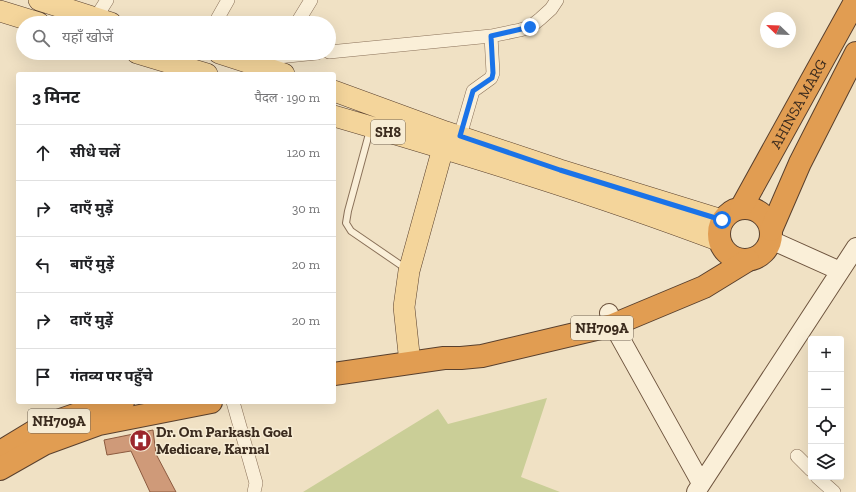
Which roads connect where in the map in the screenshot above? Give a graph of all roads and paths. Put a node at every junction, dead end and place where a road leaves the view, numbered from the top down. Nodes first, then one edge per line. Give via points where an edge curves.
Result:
1 (39, 0) edge
2 (107, 0) edge
3 (228, 0) edge
4 (311, 0) edge
5 (557, 0) edge
6 (856, 0) edge
7 (0, 11) edge
8 (16, 16) edge
9 (88, 16) edge
10 (104, 16) edge
11 (219, 16) edge
12 (301, 16) edge
13 (491, 36) junction
14 (336, 51) edge
15 (856, 53) edge
16 (151, 60) edge
17 (252, 60) edge
18 (293, 60) edge
19 (276, 65) edge
20 (169, 69) edge
21 (192, 72) edge
22 (336, 91) edge
23 (336, 117) edge
24 (371, 127) junction
25 (451, 142) junction
26 (741, 208) junction
27 (771, 235) junction
28 (730, 244) junction
29 (855, 249) edge
30 (409, 271) junction
31 (840, 271) junction
32 (611, 319) junction
33 (410, 363) junction
34 (336, 374) edge
35 (113, 404) edge
36 (201, 404) edge
37 (233, 404) edge
38 (0, 452) edge
39 (797, 456) dead end
40 (808, 467) edge
41 (0, 469) edge
42 (820, 480) edge
43 (699, 488) edge
44 (254, 492) edge
45 (834, 492) edge

1 - 9 main road
2 - 10 street
3 - 11 street
4 - 12 street
5 - 13 street via 551,9 530,27
6 - 26 highway, AHINSA MARG
7 - 8 main road
13 - 14 street
13 - 25 street via 492,78 473,91
15 - 27 highway, AHINSA MARG / NH709A via 800,163
16 - 20 main road
17 - 19 main road
18 - 19 street
20 - 21 main road
22 - 25 main road, SH8 via 446,132
23 - 24 main road, SH8
24 - 25 main road, SH8
24 - 30 lane via 346,223 352,231
25 - 28 main road, SH8 via 519,164
25 - 30 main road
26 - 27 highway via 761,212 767,220
26 - 28 highway, NH709A via 733,210
27 - 28 highway, NH709A via 766,250 758,256
27 - 31 street
28 - 32 highway, NH709A via 704,287
29 - 31 street
30 - 33 main road via 404,307
31 - 43 street
32 - 33 highway, NH709A via 482,356
32 - 43 street
33 - 34 highway, NH709A
35 - 38 highway, NH709A via 43,426
36 - 41 highway, NH709A via 99,424 44,444
37 - 44 street via 256,483
39 - 40 street
42 - 45 street

